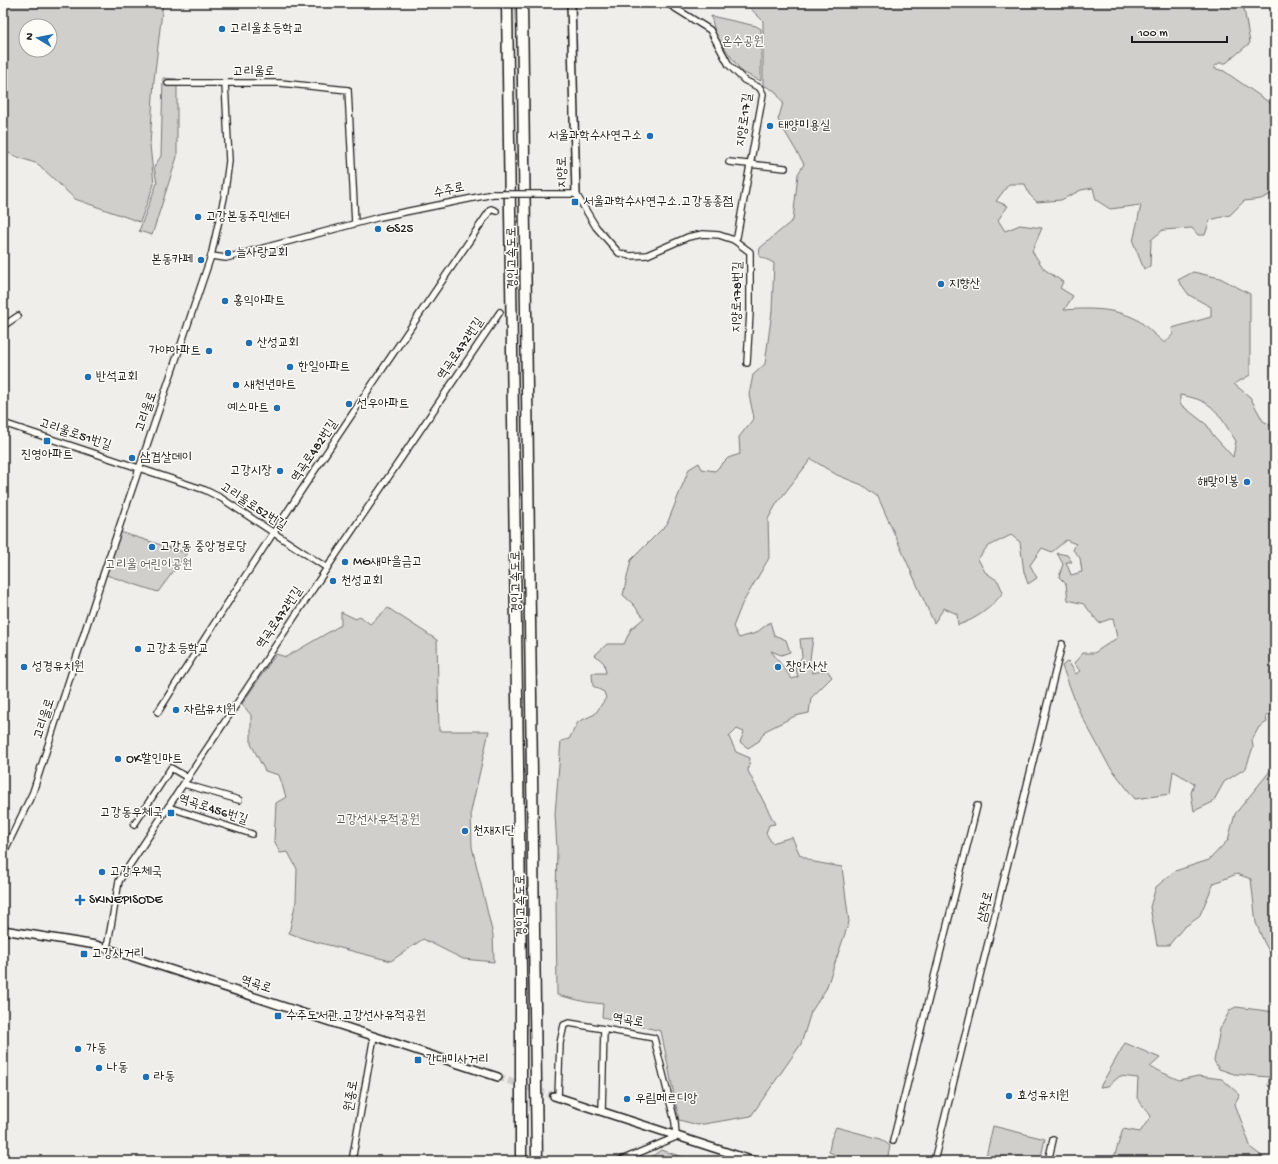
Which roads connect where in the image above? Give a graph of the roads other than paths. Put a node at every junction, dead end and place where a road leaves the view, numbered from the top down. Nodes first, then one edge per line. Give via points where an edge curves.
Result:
1 (507, 3) edge
2 (522, 3) edge
3 (571, 3) edge
4 (667, 3) edge
5 (168, 83) dead end
6 (224, 83) junction
7 (729, 162) dead end
8 (749, 165) junction
9 (786, 168) dead end
10 (576, 194) junction
11 (496, 211) dead end
12 (354, 223) junction
13 (734, 240) junction
14 (211, 256) junction
15 (500, 312) dead end
16 (18, 316) dead end
17 (3, 326) edge
18 (747, 363) dead end
19 (3, 423) edge
20 (140, 468) junction
21 (274, 533) junction
22 (327, 568) junction
23 (1062, 644) dead end
24 (158, 712) dead end
25 (188, 778) junction
26 (184, 784) junction
27 (239, 800) dead end
28 (977, 806) dead end
29 (168, 807) junction
30 (134, 825) dead end
31 (252, 834) dead end
32 (3, 854) edge
33 (3, 930) edge
34 (107, 948) junction
35 (604, 1029) junction
36 (374, 1036) junction
37 (498, 1077) tunnel mouth
38 (556, 1097) joint
39 (602, 1112) junction
40 (676, 1137) junction
41 (1053, 1140) dead end
42 (894, 1141) dead end
43 (352, 1161) edge
44 (521, 1161) edge
45 (537, 1161) edge
46 (619, 1161) edge
47 (754, 1161) edge
48 (934, 1161) edge
49 (1048, 1161) edge

1 - 44 highway, 경인고속도로 via 521,972
2 - 45 highway, 경인고속도로
3 - 10 street, 지양로
4 - 8 street, 지양로17길 via 710,30 729,64 744,80 760,88 762,94
5 - 6 street
6 - 12 street, 고리울로 via 280,83 348,90
6 - 14 street, 고리울로 via 229,161
7 - 8 street, 지양로17길
8 - 9 street, 지양로17길
8 - 13 street, 지양로17길 via 737,237
10 - 12 street, 수주로, bridge via 492,194
10 - 13 street, 지양로 via 596,227 619,253 630,256 648,255 688,237 703,234 719,235
11 - 21 street, 역곡로482번길 via 491,209
12 - 14 street, 수주로 via 226,258
13 - 18 street, 지양로178번길 via 750,252
14 - 20 street, 고리울로
15 - 22 street, 역곡로472번길
16 - 17 street
19 - 20 street, 고리울로51번길
20 - 21 street, 고리울로52번길 via 221,498
20 - 32 street, 고리울로 via 33,792
21 - 22 street, 고리울로52번길
21 - 24 street, 역곡로482번길
22 - 25 street, 역곡로472번길
23 - 48 street, 삼작로
25 - 26 street, 역곡로472번길
25 - 30 street via 171,768
26 - 27 street, 역곡로456번길
26 - 29 street, 역곡로472번길
28 - 42 street
29 - 31 street, 역곡로456번길
29 - 34 street, 역곡로472번길 via 119,881
33 - 34 street, 역곡로
34 - 36 street, 역곡로
35 - 38 street via 569,1023 564,1025
35 - 39 street, 역곡로
35 - 40 street, 역곡로 via 654,1038 675,1122
36 - 37 street, 역곡로
36 - 43 street, 원종로
38 - 39 street
39 - 40 street
40 - 46 street
40 - 47 street
41 - 49 street

